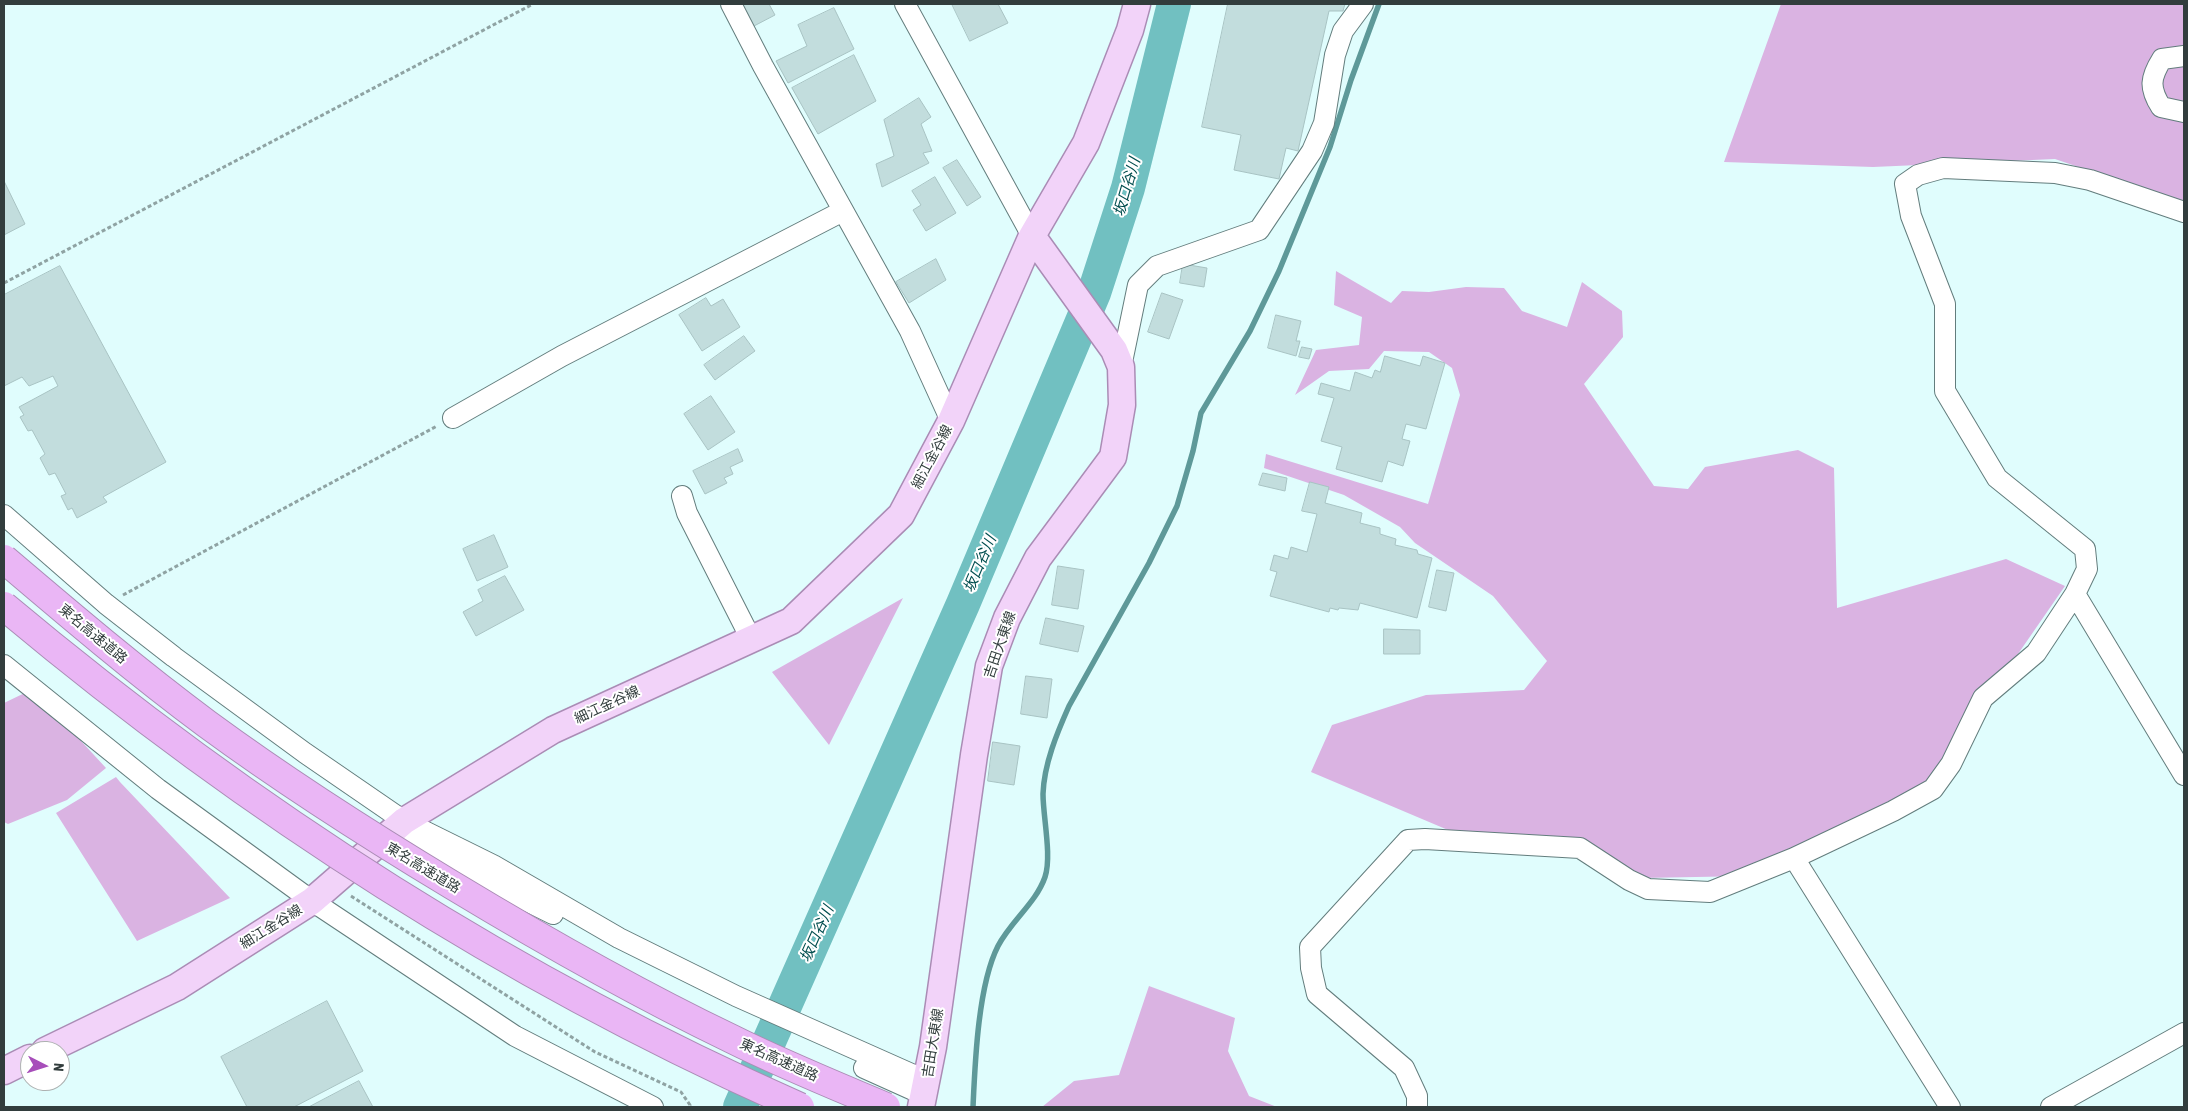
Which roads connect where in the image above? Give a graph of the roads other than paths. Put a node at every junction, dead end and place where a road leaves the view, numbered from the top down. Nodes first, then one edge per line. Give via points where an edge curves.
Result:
1 (731, 4) edge
2 (904, 4) edge
3 (1137, 4) edge
4 (1363, 4) edge
5 (2184, 56) edge
6 (2184, 112) edge
7 (843, 211) junction
8 (2184, 212) edge
9 (1039, 246) junction
10 (1117, 358) junction
11 (453, 418) road end
12 (951, 421) junction
13 (682, 496) dead end
14 (4, 515) edge
15 (4, 559) edge
16 (2075, 594) junction
17 (4, 606) edge
18 (751, 639) junction
19 (4, 665) edge
20 (2184, 775) edge
21 (397, 827) junction
22 (1794, 858) junction
23 (312, 901) junction
24 (737, 1003) junction
25 (2184, 1032) edge
26 (66, 1041) edge
27 (20, 1063) edge
28 (4, 1071) edge
29 (924, 1094) edge
30 (653, 1107) edge
31 (800, 1107) edge
32 (886, 1107) edge
33 (1417, 1107) edge
34 (1950, 1107) edge
35 (2051, 1107) edge

1 - 7 street
2 - 9 street
3 - 9 main road, 細江金谷線 via 1086,143
4 - 10 street via 1343,31 1335,55 1324,123 1306,158 1258,230 1157,266 1138,285
5 - 6 street via 2162,59 2153,73 2153,94 2162,107
7 - 11 street via 562,356
7 - 12 street via 910,331
8 - 16 street via 2090,180 2055,173 1943,168 1918,175 1905,184 1911,216 1945,304 1945,391 1997,478 2085,549 2087,569
9 - 10 main road
9 - 12 main road, 細江金谷線
10 - 29 main road, 吉田大東線 via 1122,405 1113,457 1038,558 1007,618 989,666
12 - 18 main road, 細江金谷線 via 901,515 791,621
13 - 18 street via 687,514
14 - 21 street via 106,604 305,753
15 - 32 highway, 東名高速道路, bridge via 113,652 208,725 387,846 623,984 733,1040
16 - 20 street
16 - 22 street via 2036,653 1983,698 1951,764 1933,788 1893,812
17 - 31 highway, bridge via 102,686 204,762 377,881 556,986 674,1048
18 - 21 main road, 細江金谷線 via 553,730
19 - 23 street via 158,790
21 - 23 main road, 細江金谷線
21 - 24 street via 492,865
22 - 33 street via 1710,892 1648,889 1580,848 1408,840 1310,947 1317,994 1404,1068 1417,1096
22 - 34 street
23 - 26 main road, 細江金谷線 via 177,987
23 - 30 street via 515,1036
24 - 29 street via 808,1043
24 - 29 street via 838,1042
25 - 35 street
27 - 28 main road

